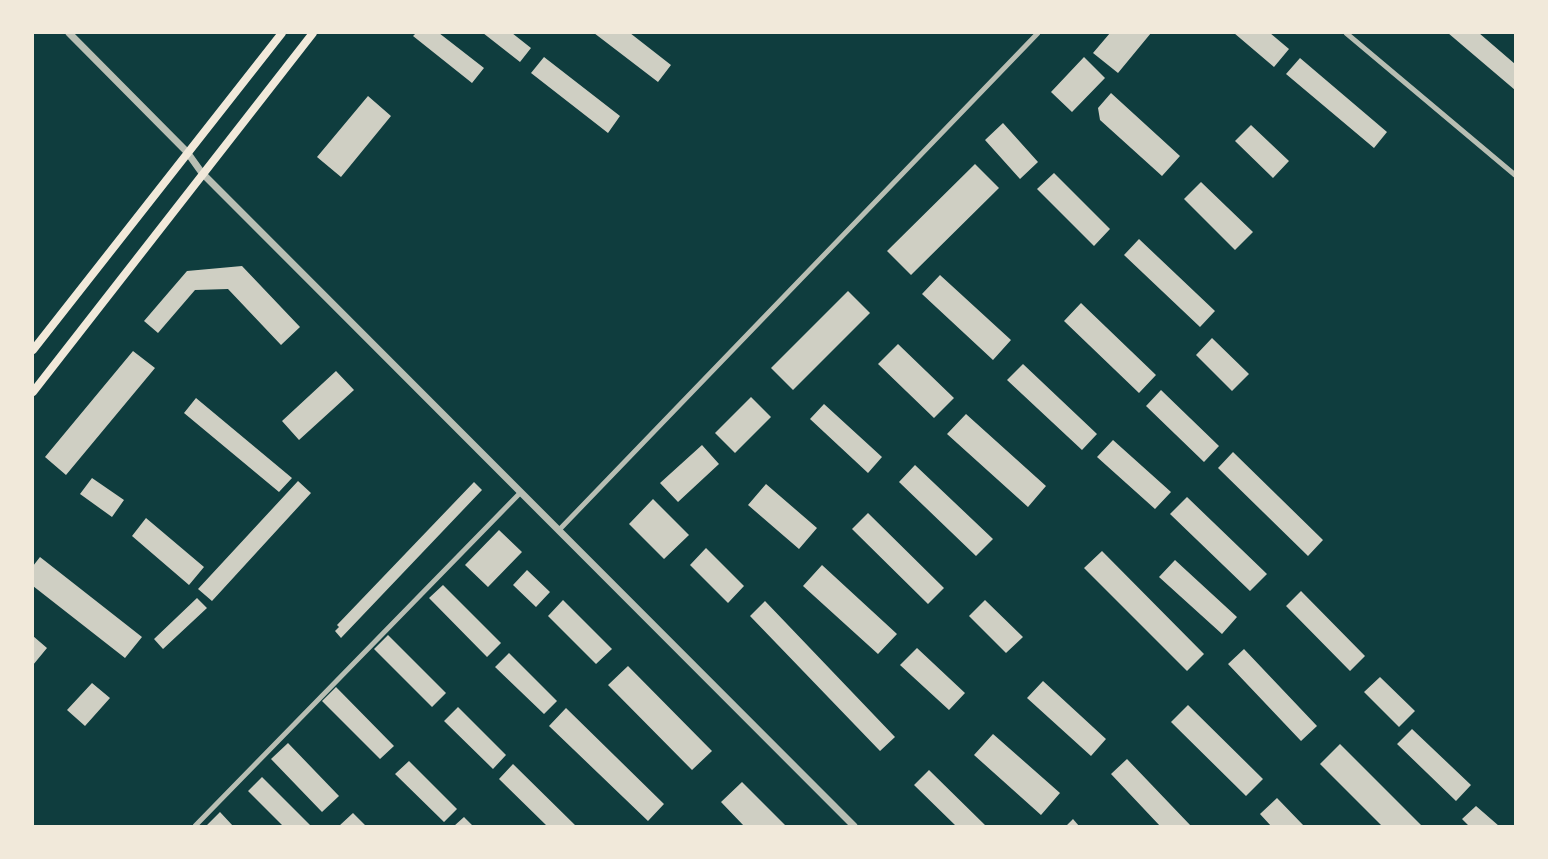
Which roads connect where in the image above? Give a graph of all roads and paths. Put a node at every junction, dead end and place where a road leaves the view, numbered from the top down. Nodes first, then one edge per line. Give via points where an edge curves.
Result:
1 (69, 33) edge
2 (282, 33) edge
3 (313, 33) edge
4 (1038, 33) edge
5 (1346, 33) edge
6 (187, 152) junction
7 (202, 173) junction
8 (1515, 175) edge
9 (33, 350) edge
10 (33, 392) edge
11 (521, 492) junction
12 (559, 530) junction
13 (195, 826) edge
14 (854, 826) edge

1 - 6 street
2 - 6 main road
3 - 7 main road
4 - 12 street
5 - 8 street
6 - 7 street
6 - 9 main road
7 - 10 main road
7 - 11 street
11 - 12 street
11 - 13 street
12 - 14 street

